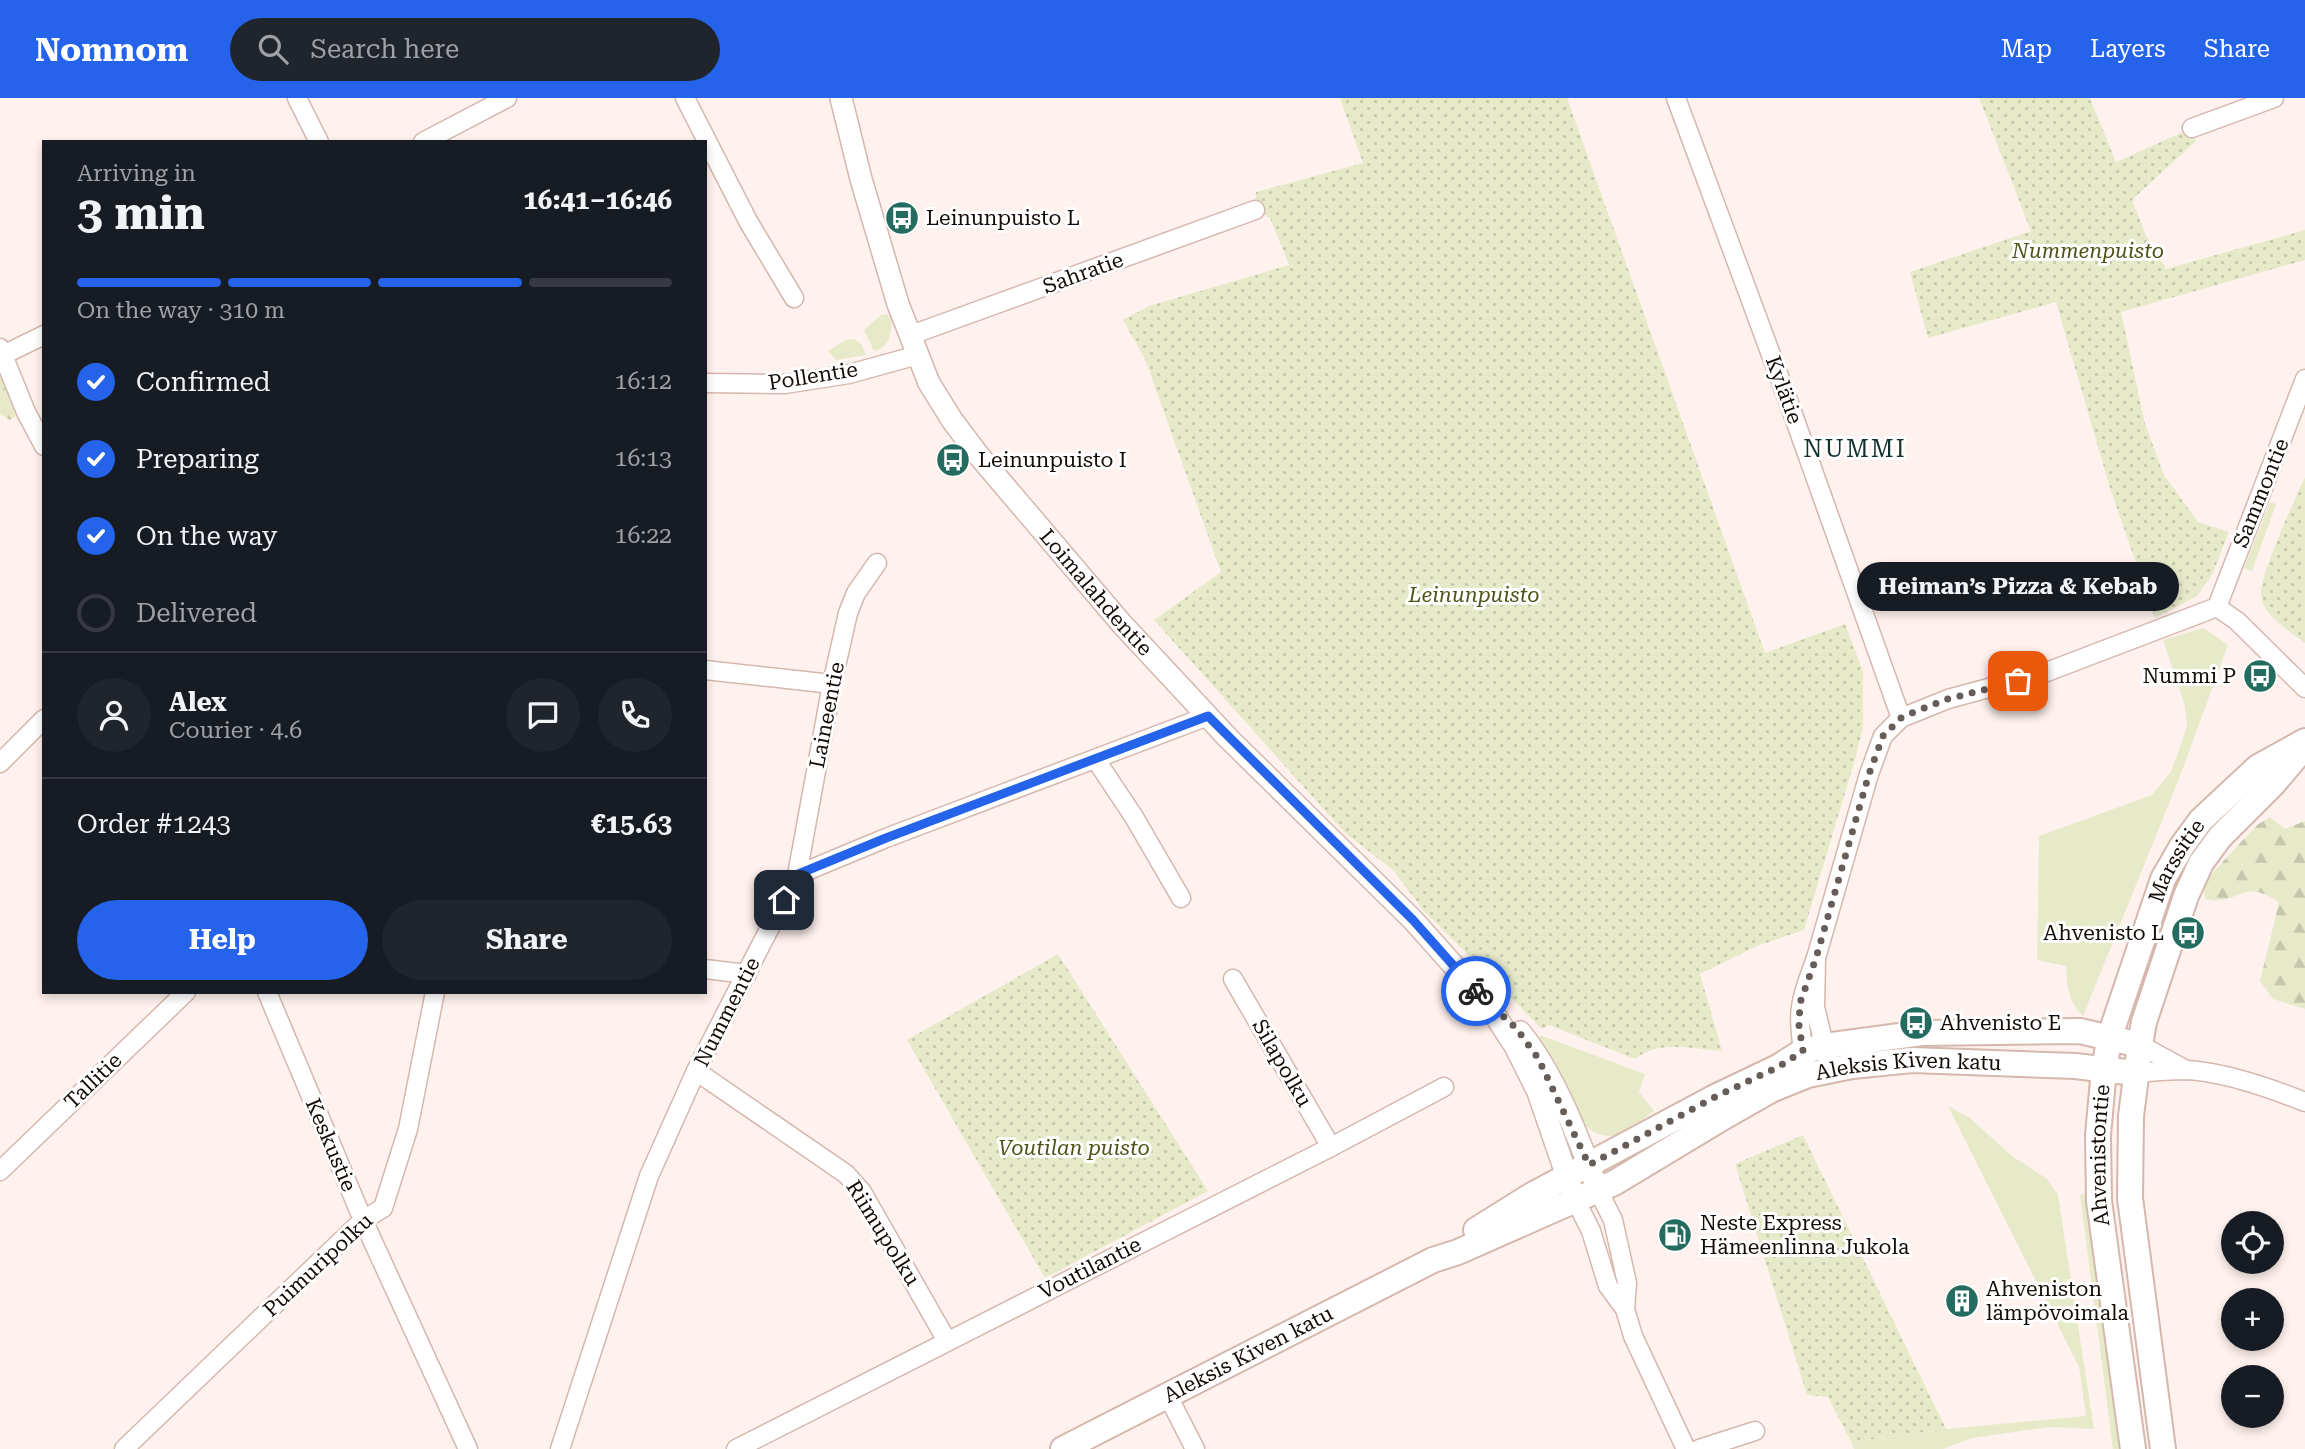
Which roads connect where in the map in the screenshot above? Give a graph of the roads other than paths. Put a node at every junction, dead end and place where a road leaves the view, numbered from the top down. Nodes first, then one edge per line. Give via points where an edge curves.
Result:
1 (297, 98) edge
2 (507, 98) edge
3 (685, 98) edge
4 (841, 98) edge
5 (1676, 98) edge
6 (2274, 98) edge
7 (2192, 128) dead end
8 (318, 140) edge
9 (427, 140) edge
10 (707, 140) edge
11 (707, 141) edge
12 (1255, 210) dead end
13 (794, 298) dead end
14 (42, 336) edge
15 (914, 345) junction
16 (1, 352) edge
17 (2305, 379) edge
18 (707, 383) edge
19 (42, 442) edge
20 (877, 563) dead end
21 (2217, 607) junction
22 (707, 670) edge
23 (832, 684) junction
24 (2305, 688) edge
25 (1208, 716) junction
26 (1901, 718) junction
27 (42, 721) edge
28 (2305, 744) edge
29 (1096, 760) junction
30 (0, 763) edge
31 (796, 875) junction
32 (1181, 898) dead end
33 (707, 969) edge
34 (747, 974) junction
35 (1233, 979) dead end
36 (184, 994) edge
37 (268, 994) edge
38 (436, 994) edge
39 (2110, 1036) junction
40 (2140, 1045) junction
41 (1817, 1061) junction
42 (2104, 1069) junction
43 (2186, 1070) junction
44 (696, 1071) junction
45 (2135, 1073) junction
46 (1444, 1087) dead end
47 (2305, 1102) edge
48 (1331, 1147) junction
49 (0, 1171) edge
50 (1578, 1171) junction
51 (1598, 1191) junction
52 (1576, 1201) junction
53 (363, 1220) junction
54 (1433, 1260) junction
55 (1625, 1309) junction
56 (947, 1341) junction
57 (1168, 1396) junction
58 (1755, 1431) dead end
59 (124, 1449) edge
60 (468, 1449) edge
61 (560, 1449) edge
62 (736, 1449) edge
63 (1063, 1449) edge
64 (1195, 1449) edge
65 (1686, 1449) edge
66 (1699, 1449) edge
67 (2133, 1449) edge
68 (2163, 1449) edge

1 - 8 street
2 - 9 street
3 - 10 street
4 - 15 street, Loimalahdentie via 861,179
5 - 26 street, Kylätie
6 - 7 street
11 - 13 street
12 - 15 street, Sahratie
14 - 16 street
15 - 18 street, Pollentie via 849,374 785,384
15 - 25 street, Loimalahdentie via 929,383 979,456 1121,623
16 - 19 street
17 - 21 street, Sammontie
20 - 23 street, Laineentie via 848,613
21 - 24 street
21 - 26 street via 2044,673 1948,699
22 - 23 street
23 - 31 street, Laineentie
25 - 29 street
25 - 50 street, Loimalahdentie via 1413,920 1487,1003 1527,1068
26 - 41 street via 1883,736 1869,774 1816,958
27 - 30 street
28 - 39 main road, Marssitie via 2258,767 2201,820 2182,846 2163,879
28 - 40 main road, Marssitie via 2201,863 2186,896
29 - 31 street
29 - 32 street
31 - 34 street, Nummentie
33 - 34 street
34 - 44 street, Nummentie
35 - 48 street, Silapolku
36 - 49 street, Tallitie
37 - 53 street, Keskustie
38 - 53 street, Puimuripolku via 393,1179 383,1208
39 - 40 main road, Aleksis Kiven katu
39 - 41 main road, Aleksis Kiven katu via 2080,1031 1922,1033
39 - 42 main road, Marssitie
40 - 43 street
40 - 45 main road, Marssitie
41 - 42 main road, Aleksis Kiven katu via 1973,1060
41 - 50 main road, Aleksis Kiven katu via 1778,1067
41 - 51 main road, Aleksis Kiven katu
42 - 45 main road, Aleksis Kiven katu
42 - 67 main road, Ahvenistontie via 2099,1201
43 - 45 street
43 - 47 street via 2243,1081
44 - 56 street, Riimupolku via 846,1174 862,1192
44 - 61 street, Nummentie via 649,1177
45 - 68 main road, Ahvenistontie via 2130,1198
46 - 48 street, Voutilantie
48 - 56 street, Voutilantie
50 - 51 street, Loimalahdentie
50 - 52 street, Loimalahdentie
50 - 54 main road, Aleksis Kiven katu via 1506,1211
51 - 52 main road, Aleksis Kiven katu
51 - 55 street via 1613,1220 1627,1283
52 - 54 main road, Aleksis Kiven katu
52 - 55 street via 1608,1286
53 - 59 street, Puimuripolku
53 - 60 street, Keskustie
54 - 57 main road, Aleksis Kiven katu
55 - 65 street
56 - 62 street, Voutilantie
57 - 63 main road, Aleksis Kiven katu
57 - 64 street
58 - 66 street

